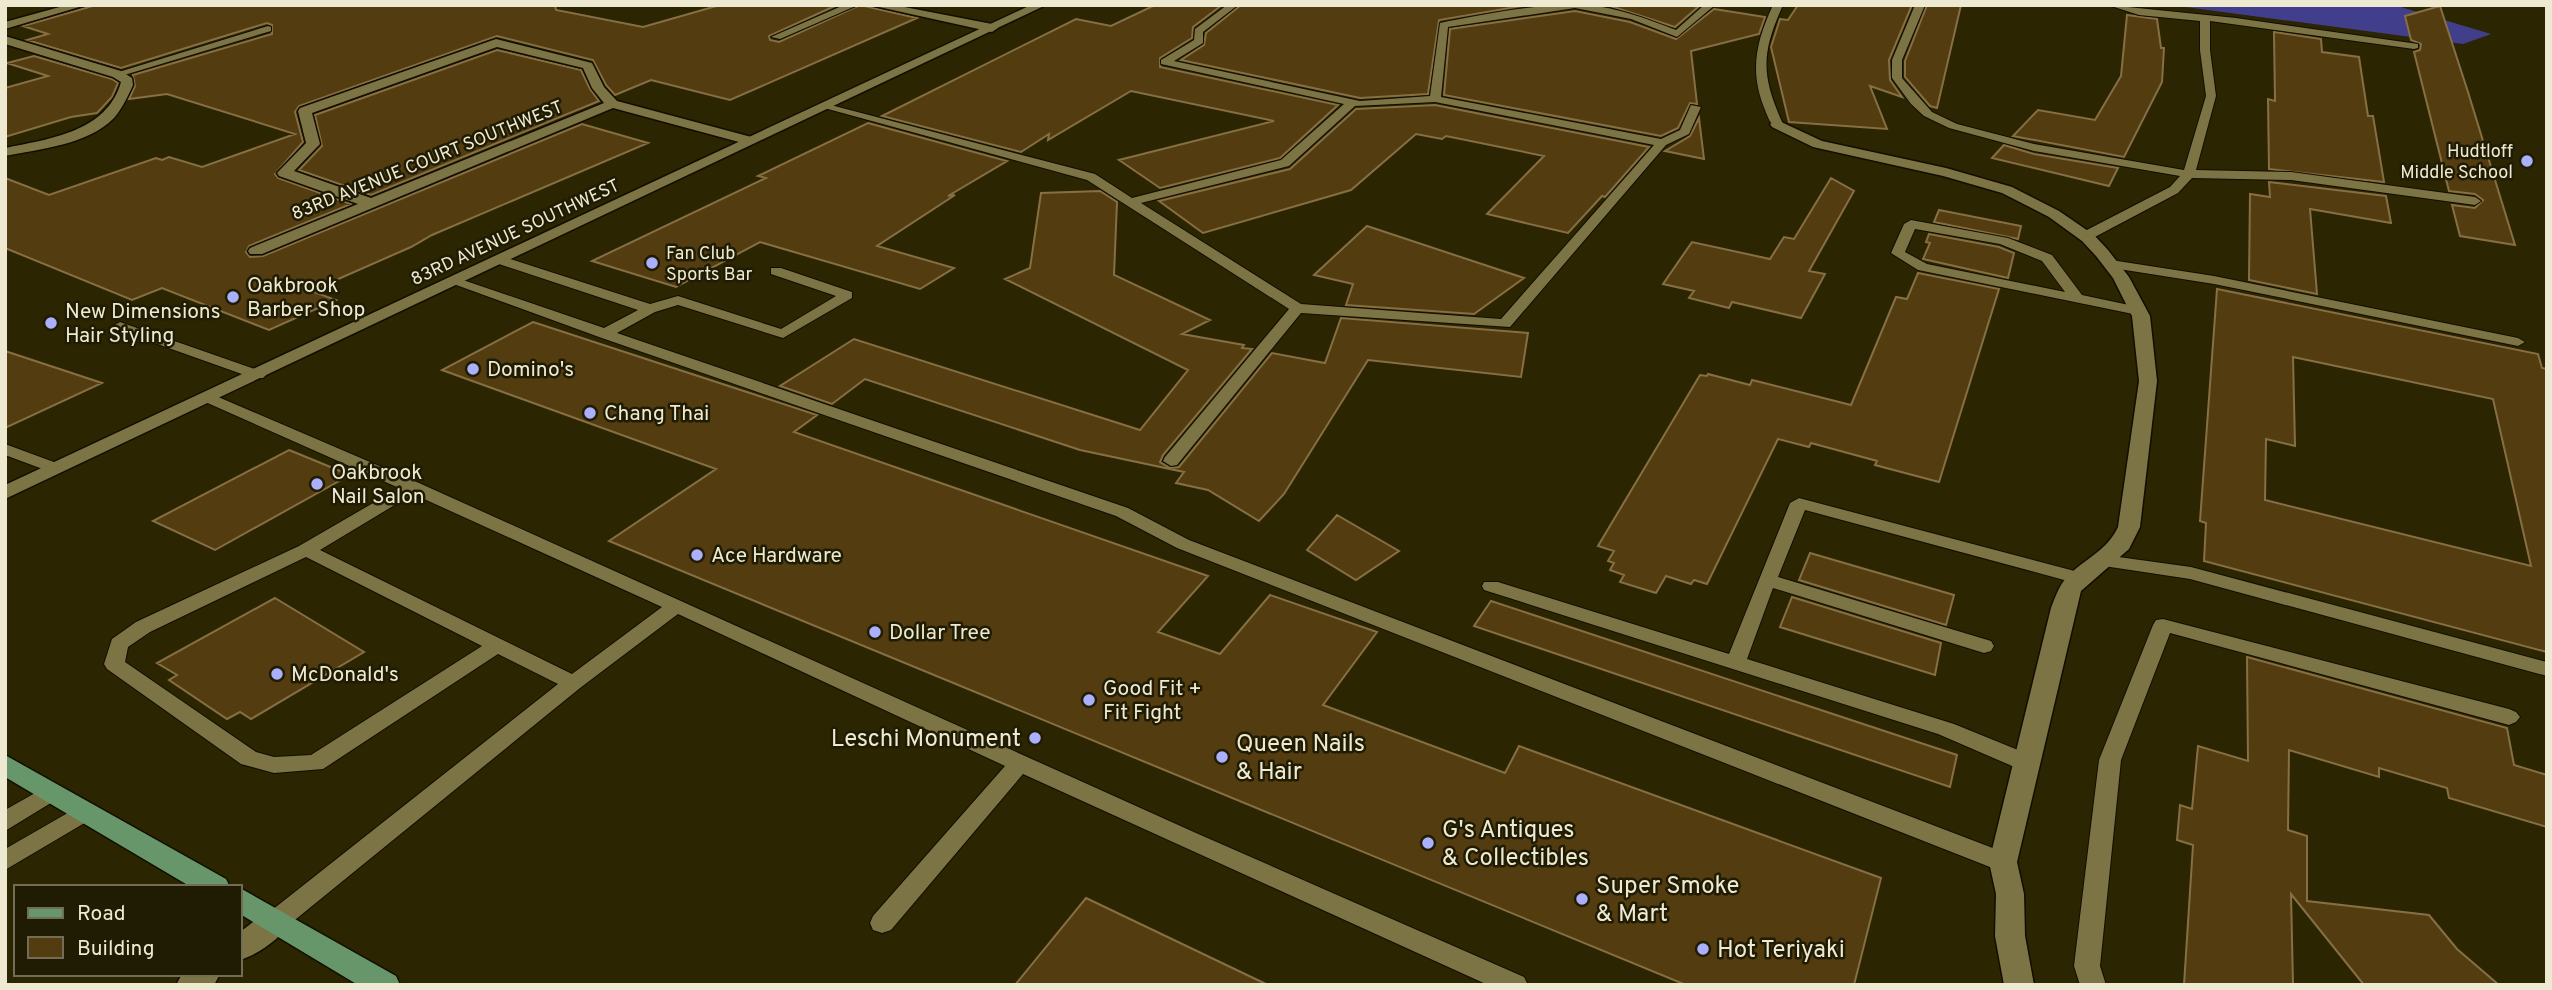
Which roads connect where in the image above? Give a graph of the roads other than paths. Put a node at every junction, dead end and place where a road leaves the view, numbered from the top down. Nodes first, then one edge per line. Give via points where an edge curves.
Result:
1 (81, 5) edge
2 (853, 5) edge
3 (875, 5) edge
4 (1041, 5) edge
5 (1233, 5) edge
6 (1710, 5) edge
7 (1778, 5) edge
8 (1920, 5) edge
9 (2113, 5) edge
10 (1573, 6) edge
11 (2205, 20) junction
12 (5, 26) edge
13 (992, 28) junction
14 (268, 29) dead end
15 (776, 37) dead end
16 (5, 40) edge
17 (2414, 46) dead end
18 (117, 74) junction
19 (1435, 99) junction
20 (1352, 103) junction
21 (612, 104) junction
22 (823, 106) junction
23 (1695, 107) dead end
24 (1777, 124) joint
25 (750, 141) junction
26 (1662, 143) junction
27 (5, 152) edge
28 (2189, 174) junction
29 (2475, 201) dead end
30 (1131, 202) junction
31 (371, 203) junction
32 (2085, 236) junction
33 (256, 251) dead end
34 (501, 260) junction
35 (2111, 264) junction
36 (776, 271) dead end
37 (455, 282) junction
38 (2077, 298) junction
39 (1297, 308) junction
40 (650, 309) junction
41 (2138, 311) junction
42 (120, 326) dead end
43 (604, 334) junction
44 (2518, 342) dead end
45 (258, 374) junction
46 (209, 398) junction
47 (5, 449) edge
48 (1171, 461) dead end
49 (56, 469) junction
50 (413, 487) junction
51 (5, 493) edge
52 (306, 550) junction
53 (2104, 561) junction
54 (2080, 578) junction
55 (1767, 580) junction
56 (1491, 586) dead end
57 (676, 606) junction
58 (498, 645) junction
59 (1984, 646) dead end
60 (1735, 663) junction
61 (2547, 669) edge
62 (573, 683) junction
63 (2509, 717) dead end
64 (1020, 763) junction
65 (2026, 763) junction
66 (5, 765) edge
67 (51, 792) junction
68 (85, 812) junction
69 (5, 822) edge
70 (5, 861) edge
71 (2003, 862) junction
72 (213, 885) edge
73 (242, 901) edge
74 (276, 921) junction
75 (882, 923) dead end
76 (242, 946) edge
77 (384, 985) edge
78 (1515, 985) edge
79 (2019, 985) edge
80 (2093, 985) edge

1 - 12 street
2 - 15 lane
3 - 13 street
4 - 13 street, 83RD AVENUE SOUTHWEST
5 - 20 lane via 1198,31 1199,41 1165,62
6 - 10 lane via 1677,34 1633,17
7 - 24 lane via 1758,59 1762,91
8 - 28 lane via 1897,60 1897,78 1928,114 1953,126 2034,147
9 - 11 lane
10 - 19 lane via 1443,25
11 - 17 lane
11 - 28 lane via 2211,96
13 - 22 street, 83RD AVENUE SOUTHWEST
14 - 18 lane
16 - 18 street
18 - 27 street via 127,85 102,121 80,132
19 - 20 lane
19 - 26 lane
20 - 30 lane via 1285,163
21 - 25 street
21 - 31 street, 83RD AVENUE COURT SOUTHWEST
21 - 31 street via 598,88 589,66 496,43 305,111 313,144 284,173
22 - 25 street, 83RD AVENUE SOUTHWEST
22 - 30 lane via 1091,177
23 - 26 lane via 1685,132
24 - 32 street via 1818,144 2007,190
25 - 34 street, 83RD AVENUE SOUTHWEST
26 - 39 lane via 1505,324
28 - 29 lane via 2291,176
28 - 32 lane via 2174,190
30 - 39 lane
31 - 33 street, 83RD AVENUE COURT SOUTHWEST
32 - 35 street
34 - 37 street, 83RD AVENUE SOUTHWEST
34 - 40 lane
35 - 41 street
35 - 44 lane via 2214,280
36 - 40 lane via 847,295 783,334 678,300
37 - 43 lane
37 - 45 street, 83RD AVENUE SOUTHWEST
38 - 38 lane via 1923,267 1898,253 1911,224 2003,241 2047,258
38 - 41 lane
39 - 48 lane
40 - 43 lane
41 - 53 street via 2148,381 2141,452 2129,527 2121,544
42 - 45 lane
43 - 71 lane via 1122,512 1184,544
45 - 46 street, 83RD AVENUE SOUTHWEST
46 - 49 street, 83RD AVENUE SOUTHWEST
46 - 50 lane
47 - 49 lane
49 - 51 street, 83RD AVENUE SOUTHWEST
50 - 52 lane
50 - 57 lane
52 - 58 lane
52 - 58 lane via 143,627 119,644 114,664 249,758 274,765 315,762
53 - 54 street
53 - 61 lane via 2190,573
54 - 55 lane via 1799,503
54 - 65 street via 2063,608
55 - 59 lane
55 - 60 lane
56 - 60 lane
57 - 62 lane
57 - 64 lane
58 - 62 lane
60 - 65 lane via 1947,729
62 - 74 lane
63 - 80 lane via 2163,625 2110,760 2087,967
64 - 75 lane
64 - 78 lane
65 - 71 street
66 - 67 main road
67 - 68 main road
67 - 69 lane
68 - 70 lane
68 - 72 main road
71 - 79 street
73 - 74 main road
74 - 76 street
74 - 77 main road

